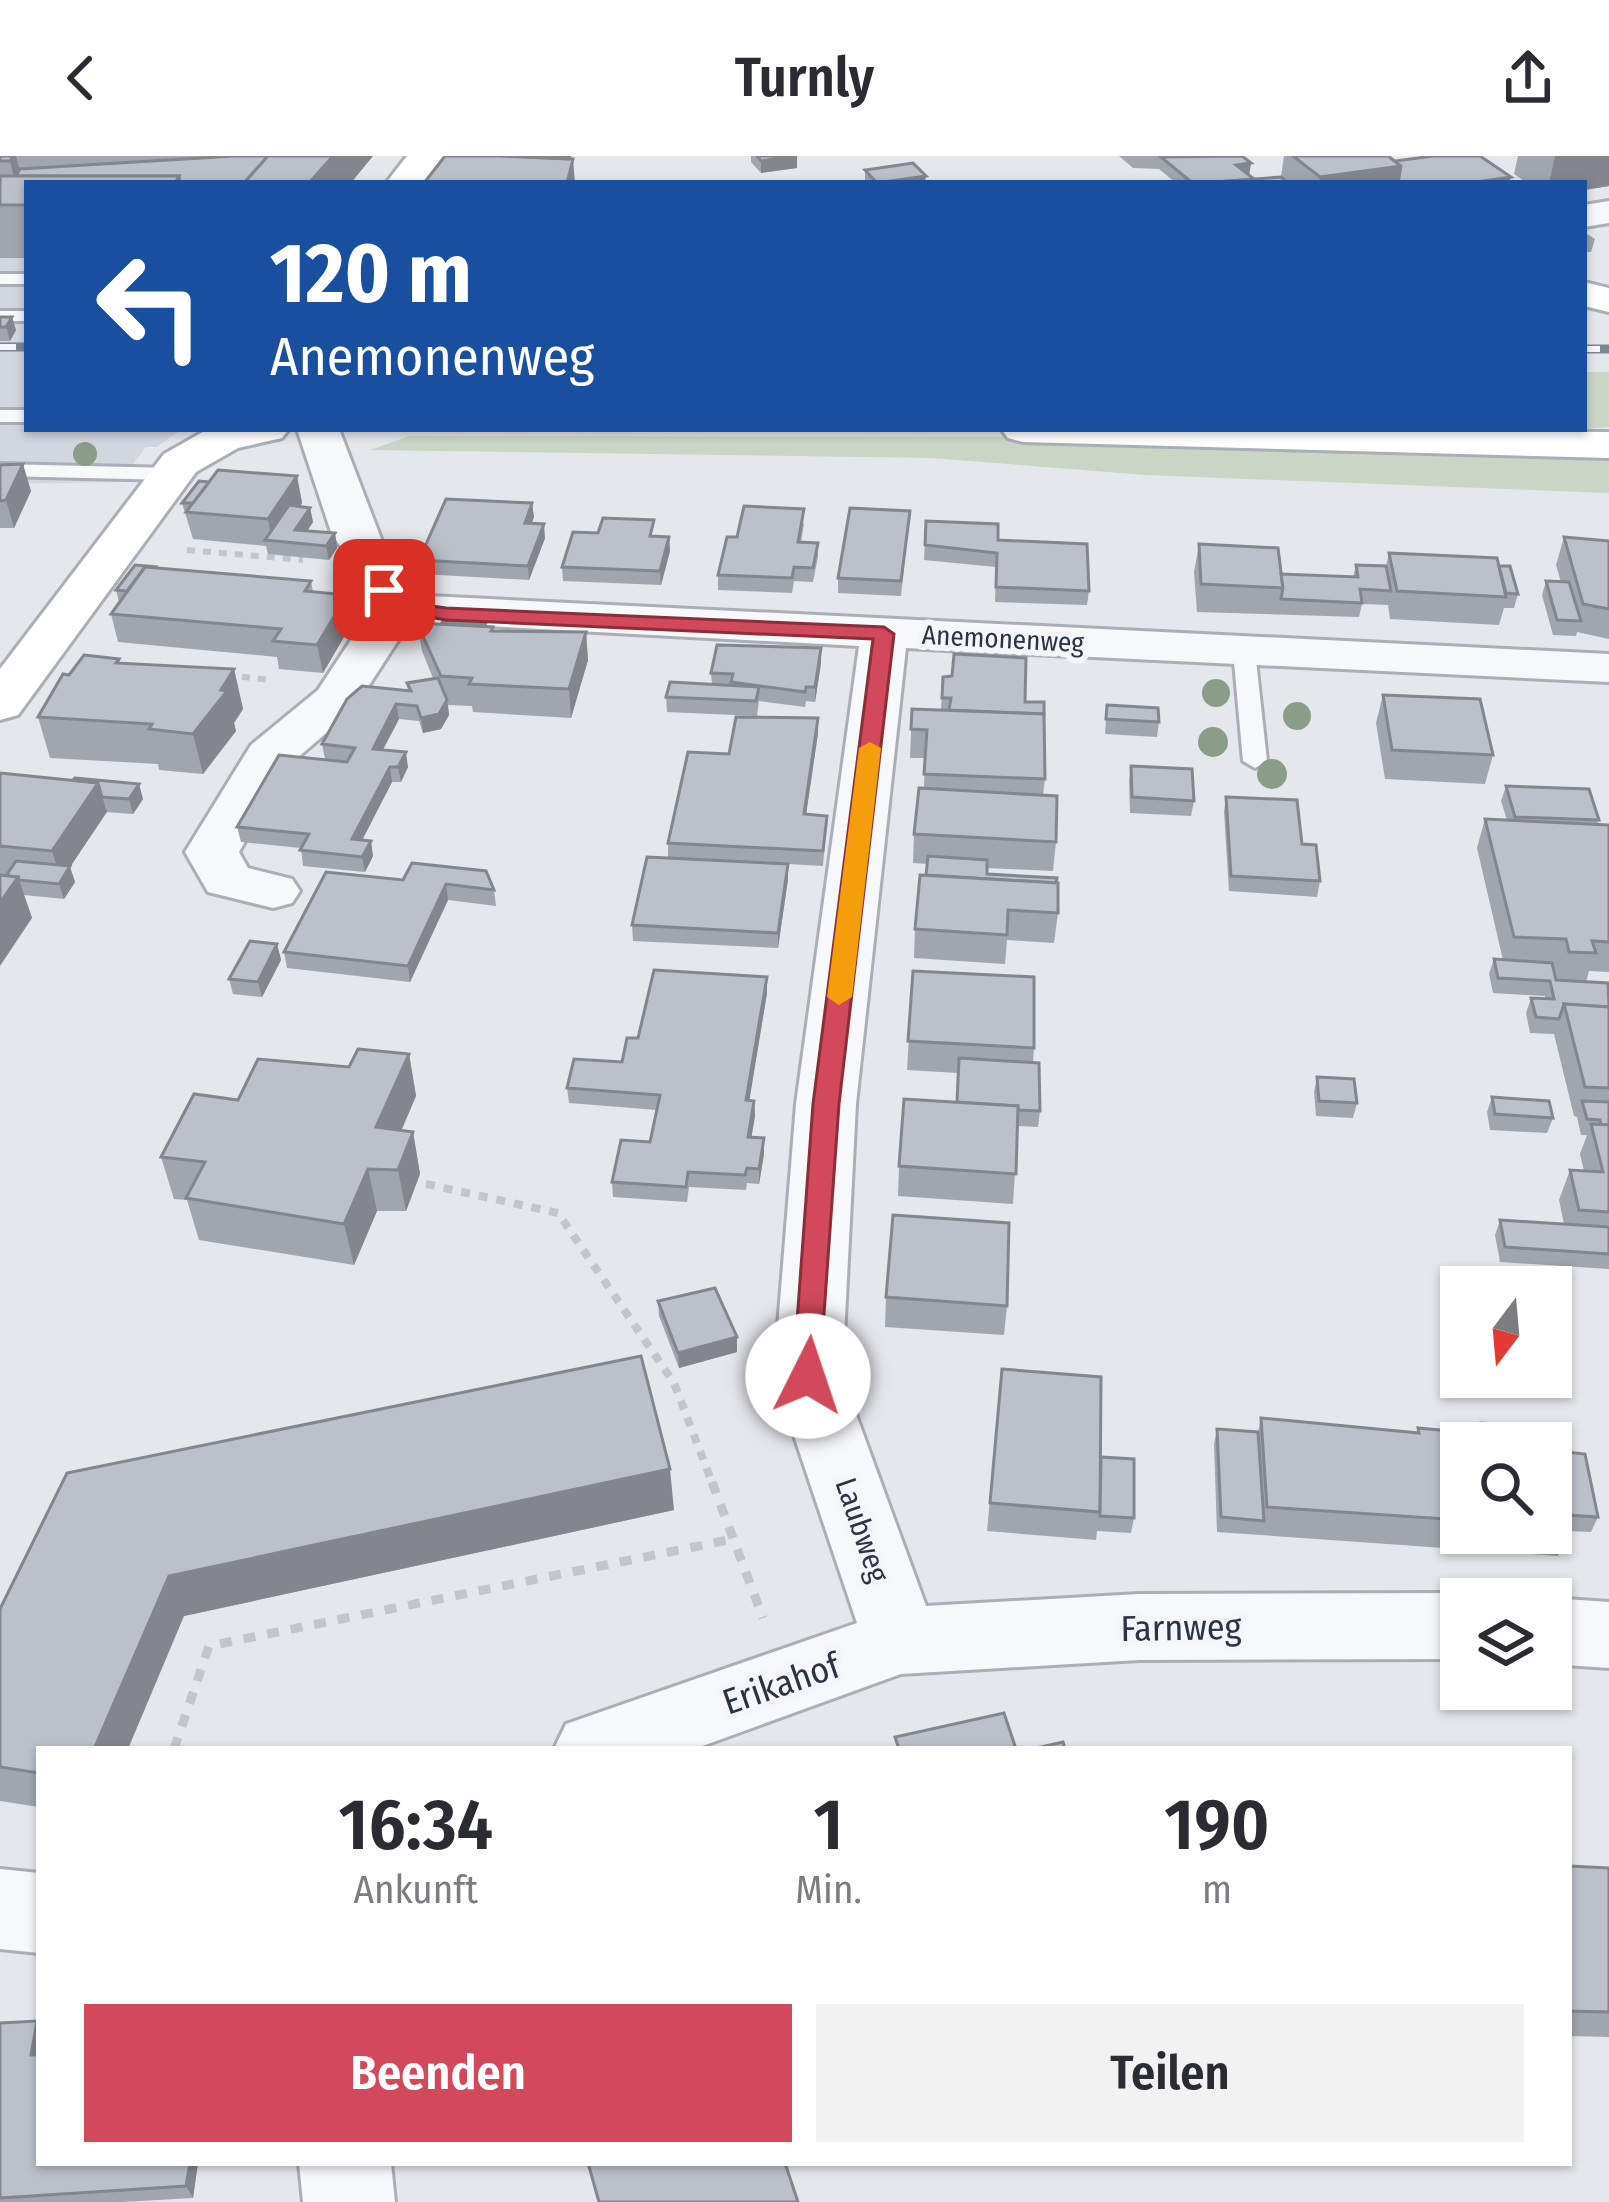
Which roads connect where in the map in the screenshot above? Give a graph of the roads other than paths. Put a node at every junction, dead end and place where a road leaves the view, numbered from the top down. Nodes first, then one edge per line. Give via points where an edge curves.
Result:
1 (426, 156) edge
2 (406, 180) edge
3 (232, 432) edge
4 (319, 432) edge
5 (1133, 432) edge
6 (1609, 445) edge
7 (0, 470) edge
8 (172, 474) junction
9 (385, 584) junction
10 (884, 634) junction
11 (1244, 651) junction
12 (1608, 670) edge
13 (0, 704) edge
14 (1256, 761) dead end
15 (273, 891) dead end
16 (1440, 1626) edge
17 (1572, 1632) edge
18 (1609, 1635) edge
19 (901, 1641) junction
20 (603, 1746) edge
21 (0, 1909) edge
22 (36, 1912) edge
23 (345, 2166) edge
24 (349, 2202) edge

1 - 2 street
3 - 8 street
4 - 9 street
5 - 6 street
7 - 8 lane
8 - 13 street
9 - 10 street, Anemonenweg via 446,614
9 - 15 street via 344,687 269,756 212,852 227,880
10 - 11 street, Anemonenweg
10 - 19 street, Laubweg via 826,1104 808,1376
11 - 12 street, Anemonenweg
11 - 14 lane
16 - 19 street, Farnweg via 1139,1627
17 - 18 street
19 - 20 street, Erikahof
21 - 22 street
23 - 24 street

